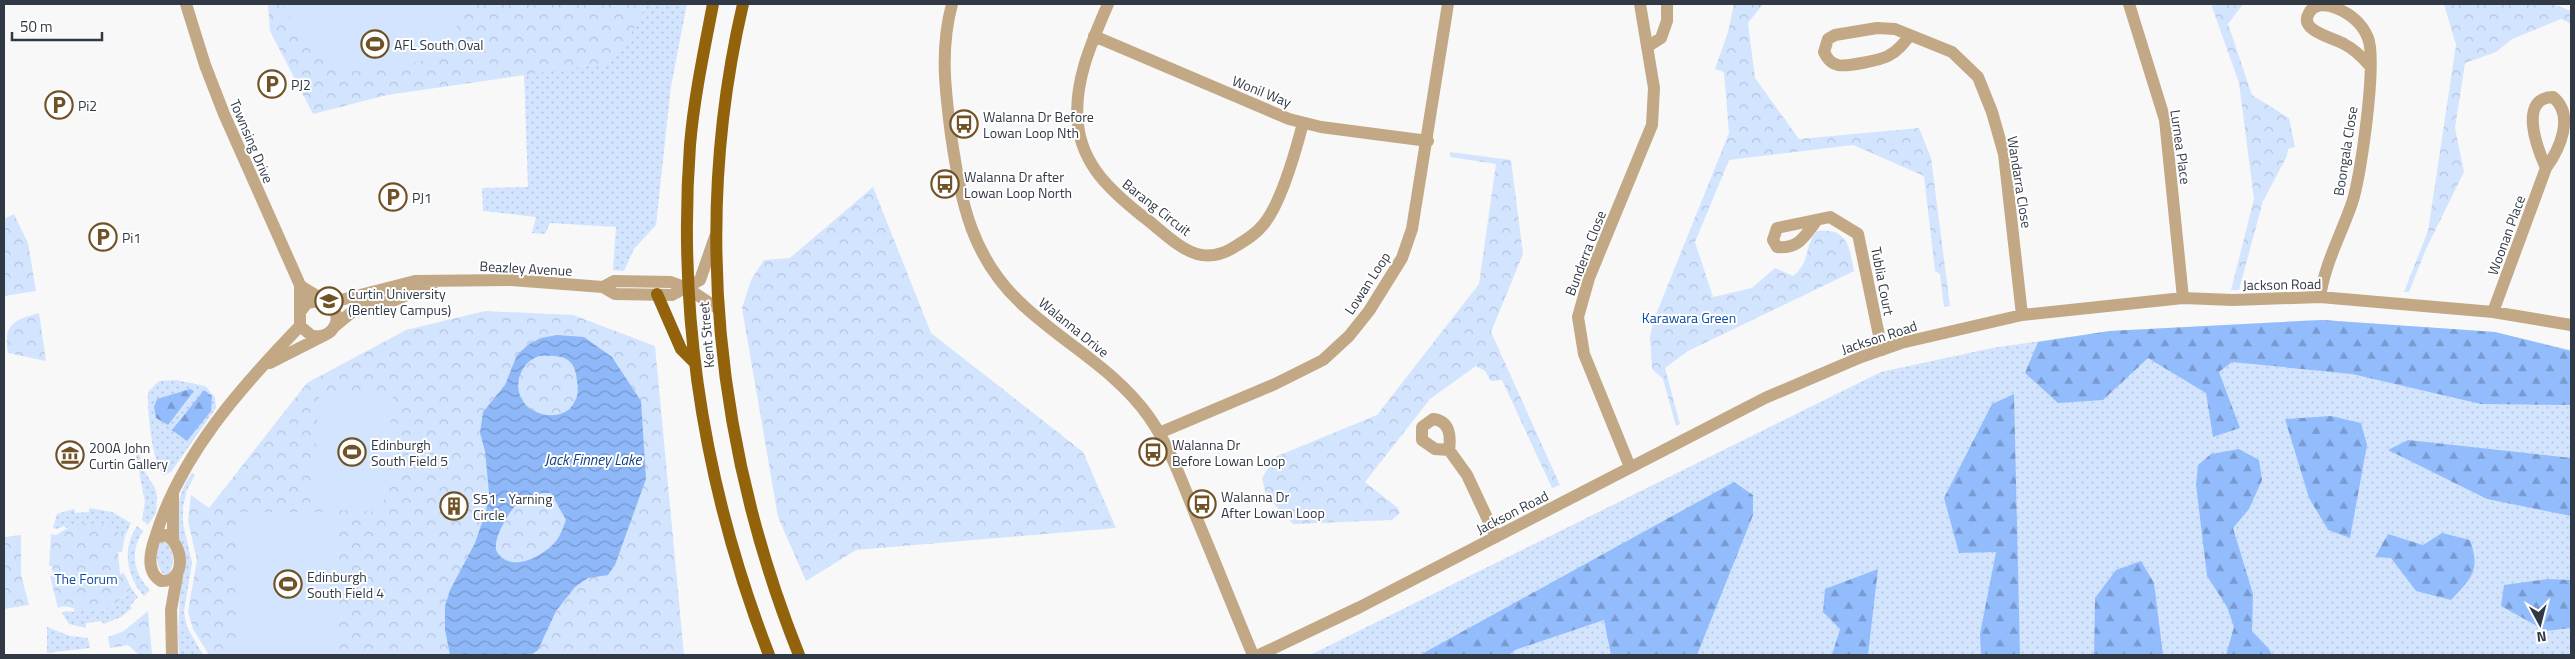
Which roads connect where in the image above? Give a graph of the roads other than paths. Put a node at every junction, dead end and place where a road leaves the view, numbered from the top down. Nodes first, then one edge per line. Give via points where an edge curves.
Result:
1 (186, 4) edge
2 (713, 4) edge
3 (743, 4) edge
4 (952, 4) edge
5 (1108, 4) edge
6 (1448, 4) edge
7 (1640, 4) edge
8 (1667, 4) edge
9 (2129, 4) edge
10 (1910, 35) junction
11 (1094, 36) junction
12 (1647, 47) junction
13 (2370, 66) junction
14 (1303, 123) junction
15 (1428, 141) junction
16 (2546, 168) junction
17 (1817, 220) dead end
18 (715, 237) junction
19 (447, 281) junction
20 (300, 286) junction
21 (603, 287) junction
22 (687, 288) junction
23 (657, 294) junction
24 (2320, 296) junction
25 (2183, 298) junction
26 (326, 302) junction
27 (718, 308) junction
28 (300, 312) junction
29 (2493, 312) junction
30 (2022, 315) junction
31 (2571, 325) edge
32 (300, 326) junction
33 (334, 326) junction
34 (323, 336) junction
35 (1882, 350) junction
36 (694, 362) junction
37 (261, 367) junction
38 (1159, 433) junction
39 (1448, 450) dead end
40 (1630, 467) junction
41 (173, 488) junction
42 (1496, 537) junction
43 (155, 538) junction
44 (173, 539) junction
45 (177, 576) junction
46 (158, 578) junction
47 (171, 610) junction
48 (172, 655) edge
49 (769, 655) edge
50 (799, 655) edge
51 (1253, 655) edge
52 (1259, 655) edge

1 - 20 street, Townsing Drive via 221,106
2 - 22 main road, Kent Street via 691,144
3 - 18 main road, Kent Street via 723,108
4 - 38 street, Walanna Drive via 943,45 955,164 959,190 979,246 1000,282 1024,307 1122,385
5 - 11 street, Barang Circuit
6 - 15 street, Lowan Loop
7 - 12 street, Bunderra Close
8 - 12 street via 1667,21 1661,38
9 - 25 street, Lurnea Place via 2165,120
10 - 10 street, Wandarra Close via 1899,49 1887,57 1868,61 1838,65 1828,60 1824,52 1828,39 1852,31 1895,29
10 - 30 street, Wandarra Close via 1952,52 1978,77 1992,112 2004,154
11 - 14 street, Wonil Way
11 - 14 street, Barang Circuit via 1082,76 1077,110 1086,154 1101,180 1118,196 1191,252 1214,256 1228,252 1265,224
12 - 40 street, Bunderra Close via 1654,88 1652,125 1589,278 1578,317 1584,354
13 - 13 street, Boongala Close via 2344,44 2315,32 2307,16 2314,6 2335,7 2357,19 2368,38
13 - 24 street, Boongala Close via 2365,138 2353,202 2327,264
14 - 15 street, Wonil Way
15 - 38 street, Lowan Loop via 1412,229 1402,258 1349,336 1323,360
16 - 16 street, Woonan Place via 2562,136 2564,113 2553,97 2543,97 2535,104 2533,114 2538,150
16 - 29 street, Woonan Place
17 - 35 street, Tublia Court via 1830,217 1858,234
18 - 22 street via 700,280
18 - 27 main road, Kent Street
19 - 21 street, Beazley Avenue via 511,280
19 - 26 street, Beazley Avenue via 415,281
19 - 33 street, Beazley Avenue via 395,300 358,307
20 - 26 street
20 - 28 street, Townsing Drive
21 - 22 street, Beazley Avenue via 614,281 671,282
21 - 23 street, Beazley Avenue via 615,294
22 - 23 street, Beazley Avenue via 672,295
22 - 27 street, Beazley Avenue
22 - 36 main road, Kent Street
23 - 36 main road via 682,349
24 - 25 street, Jackson Road via 2233,300
24 - 29 street, Jackson Road
25 - 30 street, Jackson Road
26 - 28 street via 307,303
26 - 33 street via 336,314
27 - 50 main road, Kent Street via 726,396 746,491 763,553
28 - 32 street
29 - 31 street, Jackson Road
30 - 35 street, Jackson Road
32 - 34 street via 307,334
32 - 37 street
33 - 34 street
34 - 37 street
35 - 40 street, Jackson Road via 1765,398
36 - 49 main road, Kent Street via 707,439 736,563
37 - 41 street via 212,430
38 - 51 street, Walanna Drive
39 - 42 street via 1467,475
40 - 42 street, Jackson Road
41 - 43 street
41 - 44 street
42 - 52 street, Jackson Road
43 - 44 street via 166,535
43 - 46 street via 150,559
44 - 45 street via 179,554
45 - 46 street via 167,581
45 - 47 street
46 - 47 street
47 - 48 street

